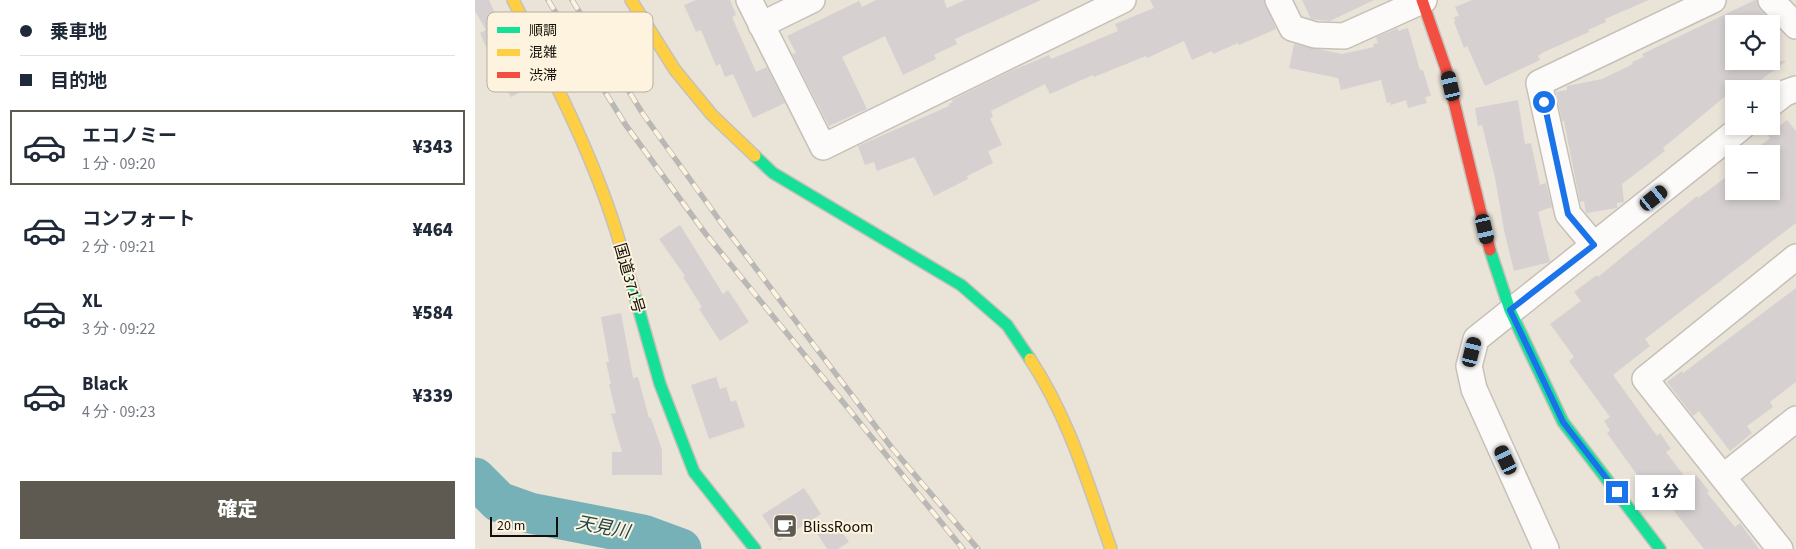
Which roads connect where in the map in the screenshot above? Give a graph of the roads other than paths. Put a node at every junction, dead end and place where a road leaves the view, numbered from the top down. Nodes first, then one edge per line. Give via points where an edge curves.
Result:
1 (513, 0) edge
2 (631, 0) edge
3 (749, 0) edge
4 (812, 0) edge
5 (1123, 0) edge
6 (1278, 0) edge
7 (1423, 0) edge
8 (1713, 0) edge
9 (1771, 0) edge
10 (519, 12) edge
11 (639, 12) edge
12 (761, 25) junction
13 (1796, 26) edge
14 (653, 34) edge
15 (1796, 89) edge
16 (559, 92) edge
17 (1780, 97) edge
18 (1732, 135) edge
19 (1594, 245) junction
20 (1796, 257) edge
21 (1510, 310) junction
22 (1796, 420) edge
23 (1723, 477) junction
24 (755, 549) edge
25 (1111, 549) edge
26 (1546, 549) edge
27 (1660, 549) edge
28 (1780, 549) edge

1 - 10 main road, 国道371号
2 - 11 main road
3 - 12 street
4 - 12 street
5 - 12 street via 823,147
6 - 7 street via 1292,28 1315,35 1344,36
7 - 21 main road via 1447,69 1489,247
8 - 19 street via 1539,83 1568,214
9 - 13 street
14 - 25 main road via 681,78 712,116 773,173 961,285 1007,325 1047,385 1070,432
15 - 17 street
16 - 24 main road, 国道371号 via 597,172 660,384 694,472
18 - 19 street
19 - 21 street
20 - 23 street via 1645,379
21 - 26 street via 1476,338 1469,366 1474,389
21 - 27 main road via 1563,422
22 - 23 street
23 - 28 street

